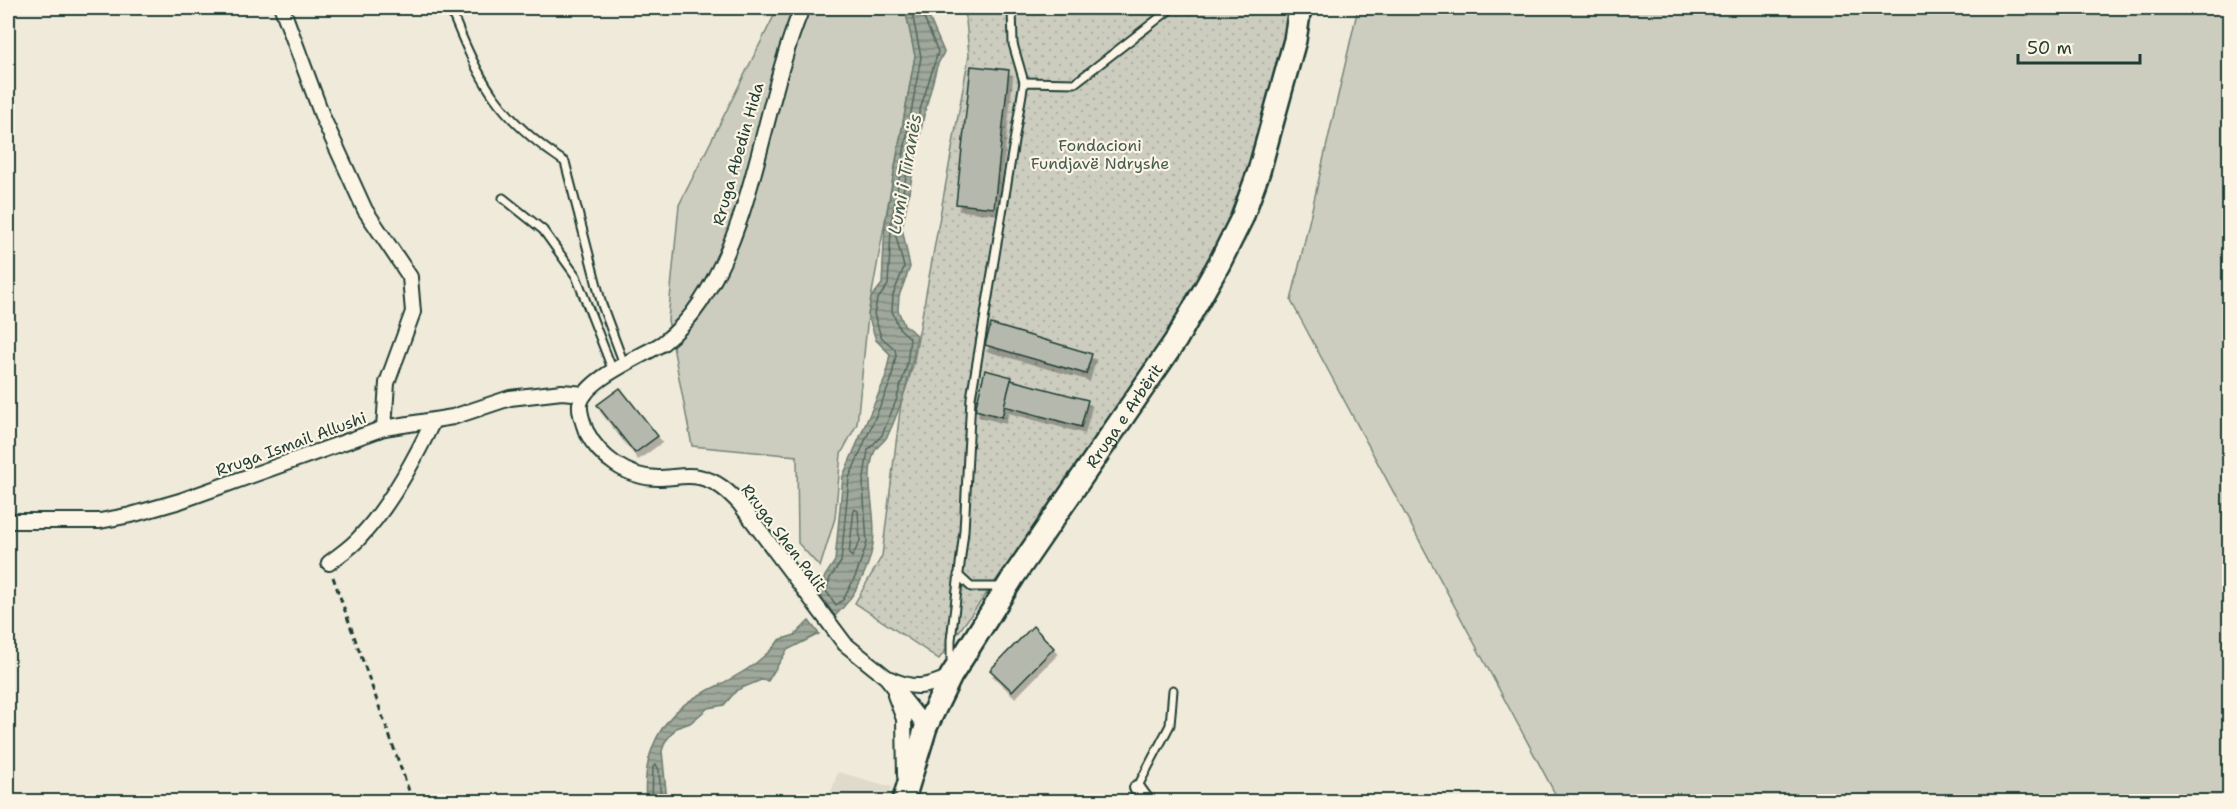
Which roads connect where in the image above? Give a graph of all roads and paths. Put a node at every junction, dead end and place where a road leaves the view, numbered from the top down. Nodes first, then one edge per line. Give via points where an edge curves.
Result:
1 (282, 8) edge
2 (450, 8) edge
3 (802, 8) edge
4 (1012, 8) edge
5 (1172, 8) edge
6 (1300, 8) edge
7 (1024, 82) junction
8 (503, 198) dead end
9 (619, 368) junction
10 (585, 394) junction
11 (433, 421) junction
12 (384, 428) junction
13 (8, 521) edge
14 (329, 563) joint
15 (958, 575) junction
16 (1007, 586) junction
17 (951, 676) junction
18 (886, 677) junction
19 (1173, 690) dead end
20 (926, 727) junction
21 (1137, 788) joint
22 (904, 798) edge
23 (413, 801) edge
24 (1147, 801) edge

1 - 12 street via 322,118 365,210 410,277 412,312 387,383
2 - 9 lane via 479,78 496,104 542,147 565,162
3 - 9 street, Rruga Abedin Hida via 783,59 737,225 719,267 683,325
4 - 7 lane via 1013,44
5 - 7 lane via 1076,83
6 - 16 main road, Rruga e Arbërit via 1259,171 1219,264 1176,340
7 - 15 lane via 971,398 968,482
8 - 9 lane via 543,230 576,276
9 - 10 street, Rruga Abedin Hida
10 - 11 street, Rruga Ismail Allushi via 562,392 510,398
10 - 18 street, Rruga Shen Palit via 580,405 587,432 614,464 646,477 698,476 725,488 845,644
11 - 12 street, Rruga Ismail Allushi
11 - 14 street via 377,517 360,538
12 - 13 street, Rruga Ismail Allushi via 131,515 100,521
14 - 23 path
15 - 16 lane via 972,587
15 - 17 lane
16 - 17 main road, Rruga e Arbërit
17 - 18 street via 928,687 905,685
17 - 20 main road, Rruga e Arbërit
18 - 20 street, Rruga Shen Palit
18 - 22 street via 904,719
19 - 21 lane via 1170,725
20 - 22 main road, Rruga e Arbërit
21 - 24 street

